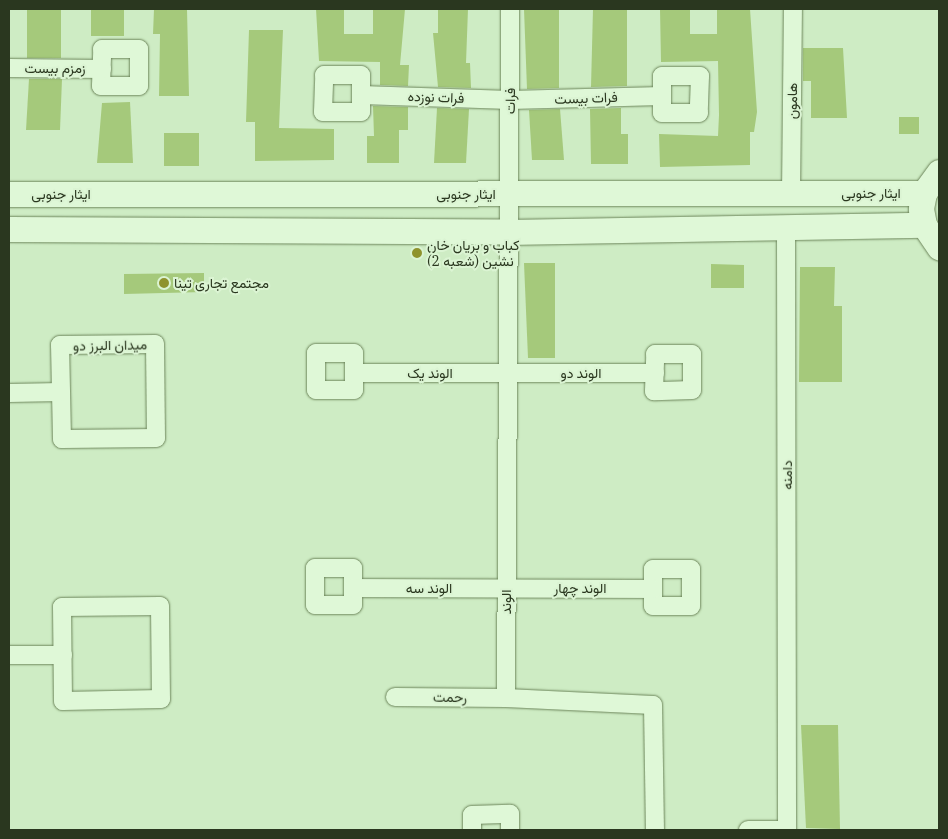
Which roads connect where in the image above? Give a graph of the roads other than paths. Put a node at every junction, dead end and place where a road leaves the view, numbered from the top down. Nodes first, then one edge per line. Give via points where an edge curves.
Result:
1 (510, 9) edge
2 (793, 9) edge
3 (9, 68) edge
4 (102, 69) dead end
5 (361, 95) dead end
6 (662, 96) dead end
7 (510, 100) junction
8 (939, 172) edge
9 (508, 193) junction
10 (924, 193) junction
11 (9, 194) edge
12 (791, 194) junction
13 (924, 225) junction
14 (9, 229) edge
15 (786, 229) junction
16 (507, 232) junction
17 (939, 247) edge
18 (354, 373) dead end
19 (506, 373) junction
20 (655, 373) dead end
21 (61, 392) junction
22 (9, 393) edge
23 (353, 588) dead end
24 (506, 588) junction
25 (653, 588) dead end
26 (9, 655) edge
27 (63, 655) junction
28 (395, 697) dead end
29 (506, 698) junction
30 (472, 830) edge
31 (510, 830) edge
32 (655, 830) edge
33 (748, 830) edge
34 (787, 830) edge

1 - 7 street, فرات
2 - 12 street, هامون
3 - 4 street, زمزم بیست
5 - 7 street, فرات نوزده
6 - 7 street, فرات بیست
7 - 9 street, فرات
8 - 10 main road
9 - 11 main road, ایثار جنوبی
9 - 12 main road, ایثار جنوبی
9 - 16 street, فرات
10 - 12 main road, ایثار جنوبی
10 - 13 main road
13 - 15 main road
13 - 17 main road
14 - 16 main road
15 - 16 main road
15 - 34 street, دامنه
16 - 19 street, الوند
18 - 19 street, الوند یک
19 - 20 street, الوند دو
19 - 24 street, الوند
21 - 21 street, میدان البرز دو via 62,439 156,438 155,344 60,345
21 - 22 street
23 - 24 street, الوند سه
24 - 25 street, الوند چهار
24 - 29 street, الوند
26 - 27 street
27 - 27 street via 63,701 161,699 160,606 62,607
28 - 29 street, رحمت
29 - 32 street via 653,705
30 - 31 street via 472,815 510,814
33 - 34 street

